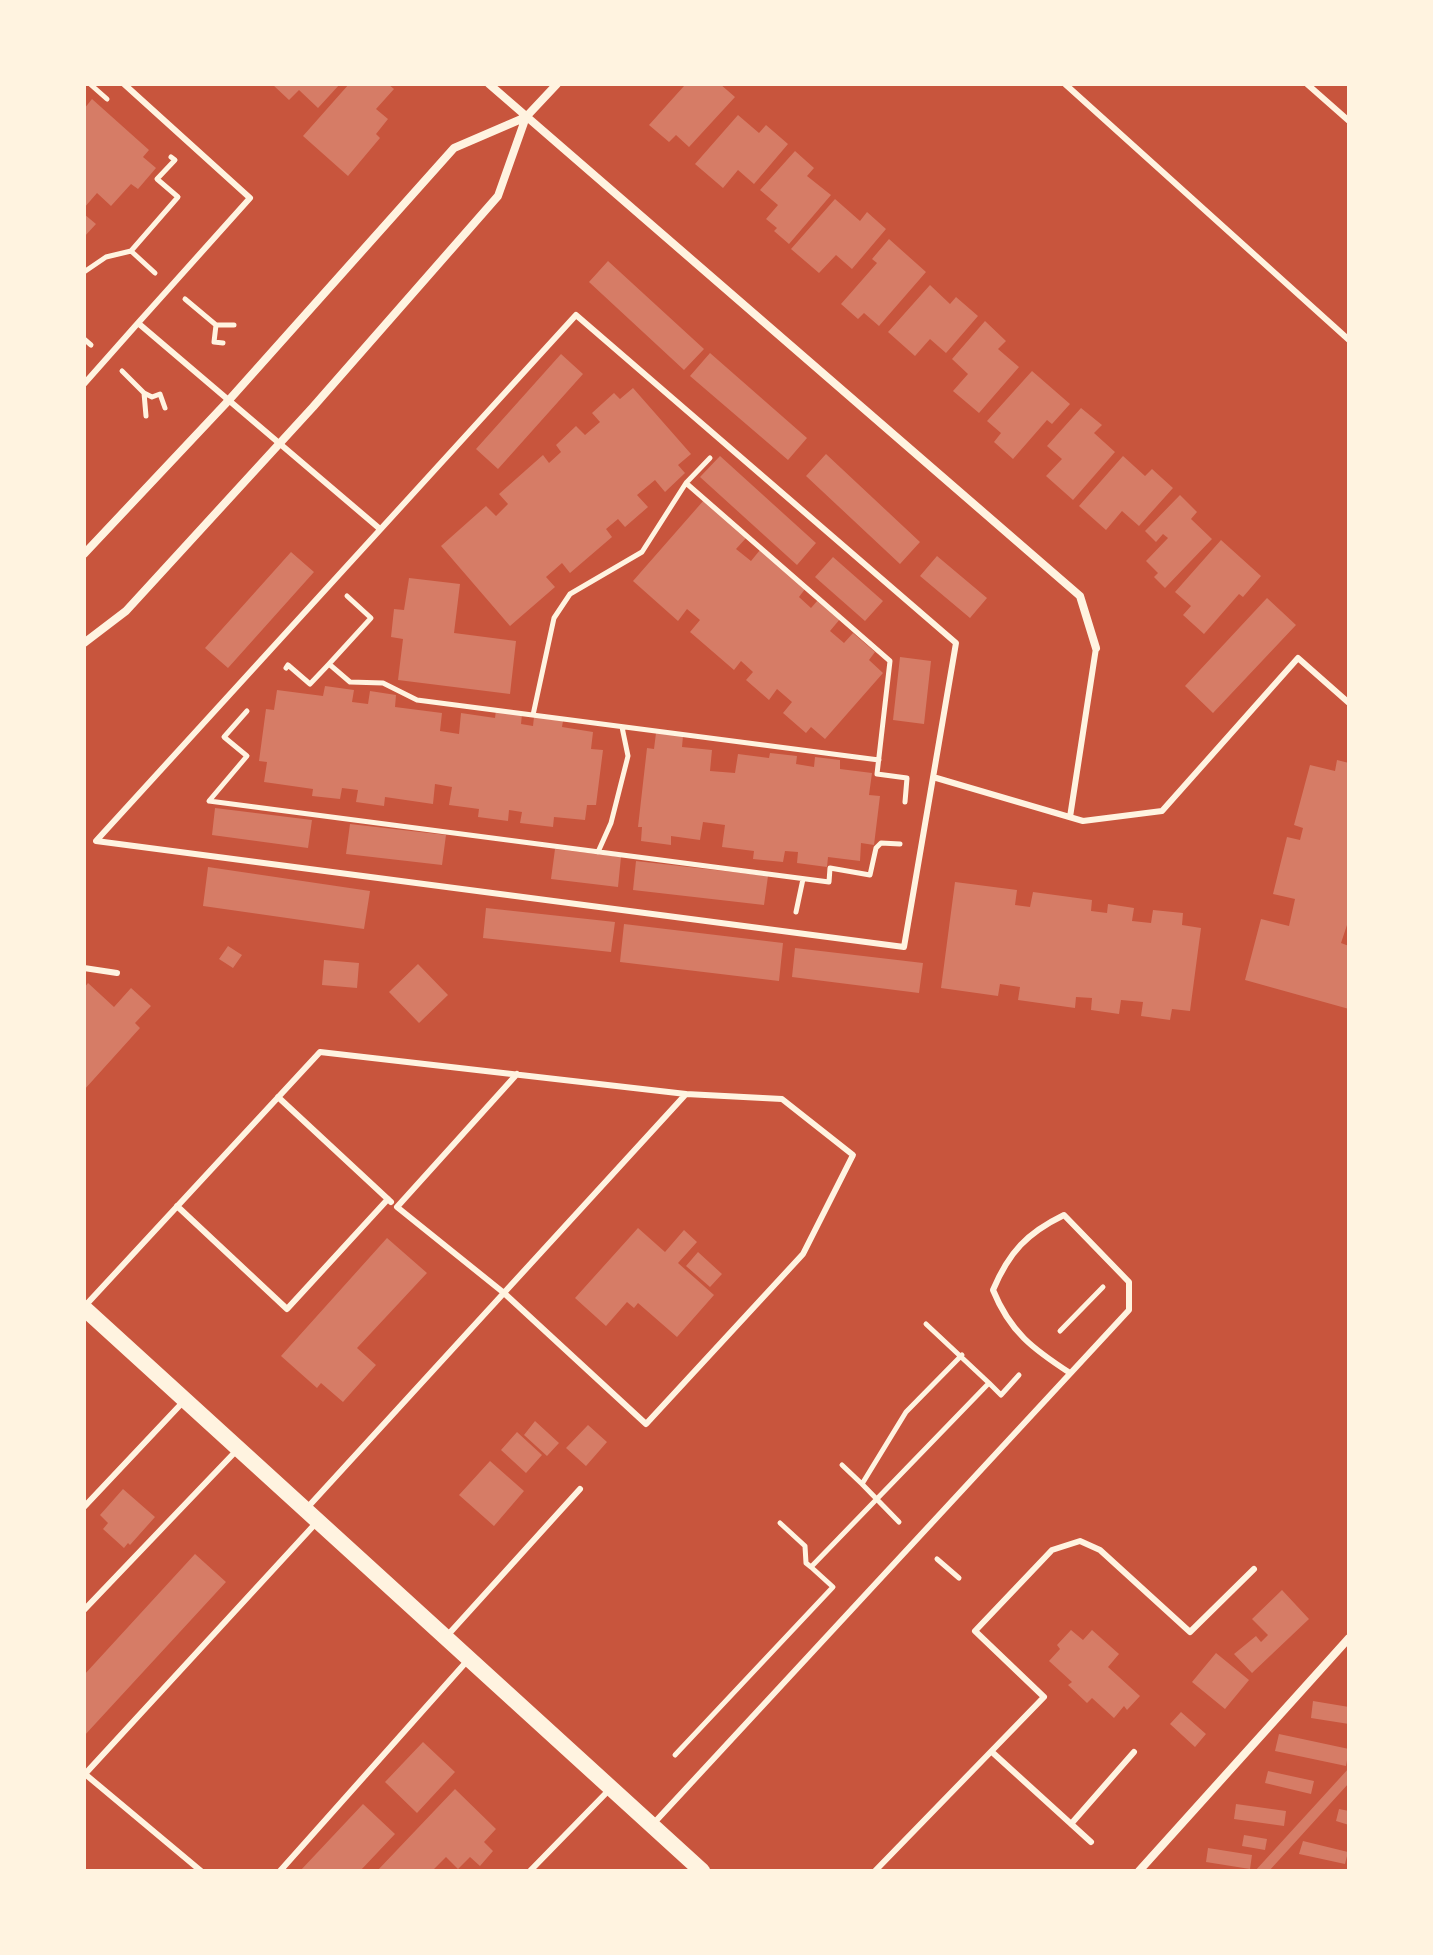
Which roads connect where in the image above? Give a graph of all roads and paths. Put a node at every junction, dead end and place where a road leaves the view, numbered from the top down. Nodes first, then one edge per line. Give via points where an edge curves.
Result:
1 (90, 84) edge
2 (124, 84) edge
3 (489, 84) edge
4 (557, 84) edge
5 (1065, 84) edge
6 (1307, 84) edge
7 (111, 103) dead end
8 (526, 117) junction
9 (1349, 121) edge
10 (164, 151) dead end
11 (131, 251) junction
12 (84, 272) edge
13 (155, 273) dead end
14 (185, 299) dead end
15 (138, 323) junction
16 (216, 325) junction
17 (234, 325) dead end
18 (84, 339) edge
19 (1349, 340) edge
20 (223, 343) dead end
21 (91, 345) dead end
22 (122, 371) dead end
23 (84, 384) edge
24 (144, 393) junction
25 (229, 400) junction
26 (165, 408) dead end
27 (146, 416) dead end
28 (279, 443) junction
29 (724, 443) junction
30 (686, 483) junction
31 (380, 529) junction
32 (84, 554) edge
33 (347, 596) dead end
34 (84, 643) edge
35 (1096, 648) joint
36 (329, 664) junction
37 (279, 675) dead end
38 (1349, 703) edge
39 (251, 706) dead end
40 (533, 715) junction
41 (622, 727) junction
42 (879, 760) junction
43 (933, 777) junction
44 (904, 805) dead end
45 (1070, 817) junction
46 (902, 831) dead end
47 (598, 852) junction
48 (803, 879) junction
49 (796, 912) dead end
50 (84, 968) edge
51 (117, 973) dead end
52 (517, 1074) junction
53 (686, 1094) junction
54 (278, 1097) junction
55 (388, 1199) junction
56 (177, 1206) junction
57 (397, 1207) junction
58 (1103, 1287) dead end
59 (504, 1293) junction
60 (84, 1308) edge
61 (926, 1324) dead end
62 (1060, 1331) dead end
63 (962, 1355) junction
64 (1070, 1373) junction
65 (1019, 1375) dead end
66 (989, 1383) junction
67 (185, 1400) junction
68 (239, 1449) junction
69 (842, 1465) dead end
70 (862, 1484) junction
71 (580, 1489) dead end
72 (876, 1500) junction
73 (84, 1507) edge
74 (312, 1516) junction
75 (899, 1522) dead end
76 (780, 1523) dead end
77 (937, 1559) dead end
78 (811, 1567) junction
79 (1254, 1569) dead end
80 (959, 1578) dead end
81 (84, 1610) edge
82 (446, 1637) junction
83 (1349, 1638) edge
84 (469, 1659) junction
85 (992, 1752) junction
86 (1134, 1752) dead end
87 (675, 1755) dead end
88 (84, 1776) edge
89 (611, 1788) junction
90 (1071, 1824) junction
91 (652, 1826) junction
92 (1091, 1842) dead end
93 (201, 1871) edge
94 (280, 1871) edge
95 (530, 1871) edge
96 (702, 1871) edge
97 (875, 1871) edge
98 (1139, 1871) edge

1 - 7 path
2 - 15 lane via 250,198
3 - 8 street
4 - 8 street
5 - 19 lane
6 - 9 lane
8 - 25 street via 454,148
8 - 28 street via 498,196
8 - 35 street via 1080,596
10 - 11 path via 175,160 157,179 178,197
11 - 12 path via 106,257
11 - 13 path
14 - 16 path
15 - 23 lane
15 - 25 lane
16 - 17 path
16 - 20 path via 214,342
18 - 21 path
22 - 24 path
24 - 26 path via 160,394
24 - 27 path
25 - 28 lane
25 - 32 street
28 - 31 lane
28 - 34 street via 126,611
29 - 30 path
29 - 31 lane via 576,315
29 - 43 lane via 956,643
30 - 40 path via 642,552 570,594 554,618
30 - 42 path via 890,661
31 - 43 lane via 96,841 904,947
33 - 36 path via 371,618
35 - 45 lane
36 - 37 path via 310,684 288,665
36 - 40 path via 350,682 383,683 417,700
38 - 45 lane via 1298,658 1162,811 1083,821
39 - 47 path via 224,737 247,756 209,801
40 - 41 path
41 - 42 path
41 - 47 path via 628,756
42 - 44 path via 877,774 907,778
43 - 45 lane
46 - 48 path via 900,845 881,843 876,848 870,875 830,868 829,882
47 - 48 path
48 - 49 path
50 - 51 lane
52 - 53 lane
52 - 54 lane via 320,1052
52 - 57 lane
53 - 59 lane
53 - 59 lane via 782,1099 853,1155 793,1265 646,1424
54 - 55 lane
54 - 56 lane
55 - 56 lane via 287,1309
55 - 57 lane
56 - 60 lane
57 - 59 lane
58 - 62 path
59 - 74 lane
60 - 67 main road
61 - 63 path
63 - 66 path
63 - 70 path via 906,1412
64 - 64 lane via 1129,1310 1129,1282 1064,1215 1036,1228 1004,1265 993,1290 1004,1317 1039,1353
64 - 91 lane
65 - 66 path via 1001,1395
66 - 72 path
67 - 68 main road
67 - 73 lane
68 - 74 main road
68 - 81 lane
69 - 70 path
70 - 72 path
71 - 82 lane
72 - 75 path
72 - 78 path
74 - 82 main road
74 - 88 lane
76 - 78 path via 805,1546
77 - 80 path
78 - 87 path via 833,1587
79 - 85 lane via 1190,1632 1100,1550 1080,1541 1052,1550 975,1631 1044,1697
82 - 84 main road
83 - 98 street
84 - 89 main road
84 - 94 lane
85 - 90 lane
85 - 97 lane
86 - 90 lane
88 - 93 lane
89 - 91 main road
89 - 95 lane
90 - 92 lane
91 - 96 main road

